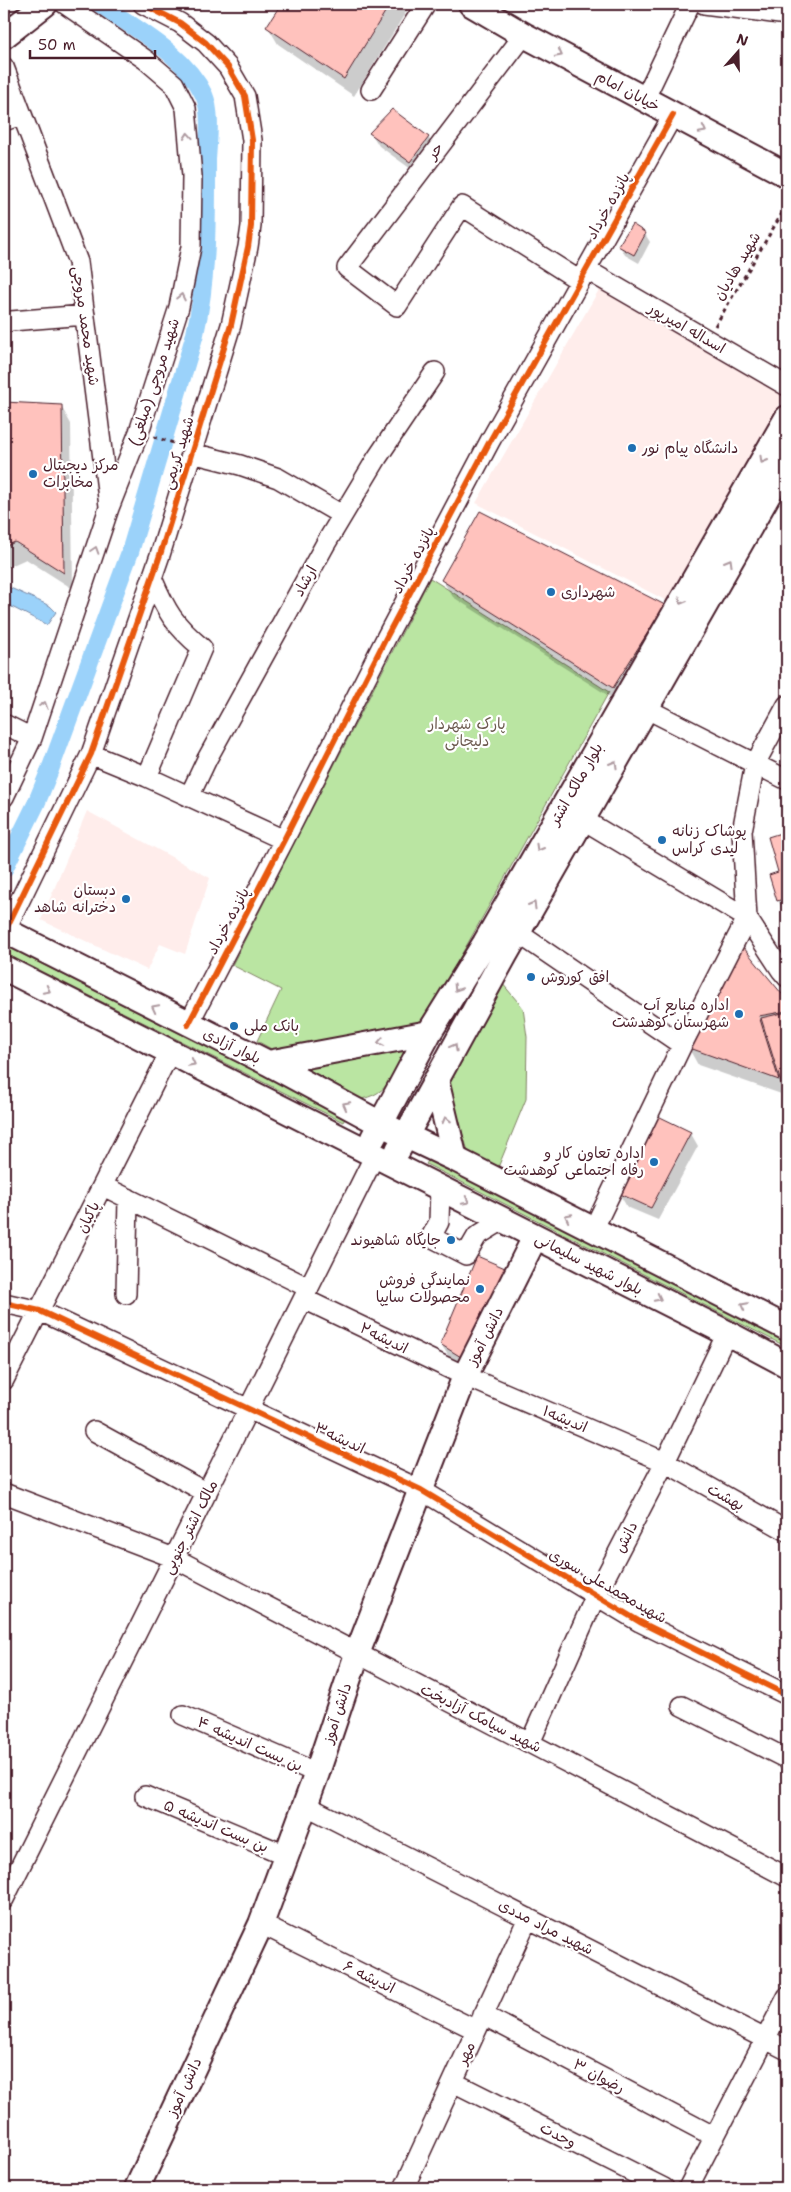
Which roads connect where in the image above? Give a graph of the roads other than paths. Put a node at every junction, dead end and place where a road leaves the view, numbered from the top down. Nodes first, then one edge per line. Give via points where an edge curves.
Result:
1 (45, 4) edge
2 (65, 4) edge
3 (143, 4) edge
4 (426, 4) edge
5 (472, 4) edge
6 (690, 4) edge
7 (704, 4) edge
8 (787, 15) edge
9 (524, 35) junction
10 (4, 36) edge
11 (4, 67) edge
12 (371, 90) dead end
13 (644, 100) junction
14 (673, 115) junction
15 (13, 118) edge
16 (787, 175) edge
17 (347, 268) joint
18 (584, 276) junction
19 (85, 315) junction
20 (4, 323) edge
21 (435, 372) dead end
22 (787, 386) edge
23 (787, 418) edge
24 (192, 451) junction
25 (787, 462) edge
26 (109, 508) junction
27 (342, 515) junction
28 (152, 578) junction
29 (787, 705) edge
30 (645, 708) junction
31 (4, 724) edge
32 (32, 738) junction
33 (91, 754) junction
34 (755, 764) junction
35 (147, 777) junction
36 (787, 780) edge
37 (4, 798) edge
38 (189, 798) junction
39 (582, 819) junction
40 (284, 840) junction
41 (747, 918) junction
42 (4, 930) edge
43 (518, 932) junction
44 (484, 943) junction
45 (505, 955) junction
46 (4, 968) edge
47 (787, 977) edge
48 (188, 1024) junction
49 (429, 1033) junction
50 (682, 1044) junction
51 (170, 1052) junction
52 (268, 1063) junction
53 (436, 1080) junction
54 (381, 1124) junction
55 (405, 1136) junction
56 (378, 1156) junction
57 (455, 1159) junction
58 (104, 1186) junction
59 (440, 1188) junction
60 (128, 1198) junction
61 (503, 1220) junction
62 (593, 1230) junction
63 (535, 1237) junction
64 (306, 1293) junction
65 (126, 1294) dead end
66 (4, 1303) edge
67 (40, 1311) junction
68 (787, 1328) edge
69 (727, 1333) junction
70 (787, 1365) edge
71 (465, 1376) junction
72 (4, 1380) edge
73 (249, 1409) junction
74 (94, 1431) dead end
75 (665, 1462) junction
76 (421, 1490) junction
77 (4, 1493) edge
78 (207, 1493) junction
79 (787, 1532) edge
80 (174, 1558) junction
81 (596, 1596) junction
82 (357, 1654) junction
83 (787, 1695) edge
84 (682, 1706) dead end
85 (183, 1715) dead end
86 (530, 1743) junction
87 (787, 1759) edge
88 (318, 1773) junction
89 (145, 1796) dead end
90 (305, 1805) junction
91 (288, 1856) junction
92 (787, 1877) edge
93 (4, 1899) edge
94 (528, 1918) junction
95 (261, 1924) junction
96 (787, 1997) edge
97 (480, 2022) junction
98 (766, 2039) junction
99 (787, 2050) edge
100 (452, 2082) junction
101 (715, 2137) junction
102 (137, 2188) edge
103 (404, 2188) edge
104 (664, 2188) edge
105 (688, 2188) edge

1 - 10 main road
26 -> 2 street, شهید مروجی (مبلغی) via 139,432 179,307 192,247 192,176 186,108 174,84 146,60
3 - 24 street, شهید کریمی via 180,23 206,43 228,67 245,96 252,140 248,247 231,324
4 - 12 street
5 - 9 main road, خیابان امام
6 - 13 street
7 - 8 street
9 -> 13 main road, خیابان امام
9 - 17 street, حر
11 - 15 street, شهید محمد مروجی
13 - 14 main road, خیابان امام
14 -> 16 main road, خیابان امام
14 - 18 street, پانزده خرداد
15 - 19 street, شهید محمد مروجی via 78,262
17 - 18 street, اسداله امیرپور via 397,306 462,206
18 - 22 street, اسداله امیرپور via 706,339
18 - 40 street, پانزده خرداد via 490,442
19 - 20 street
19 - 26 street, شهید محمد مروجی
21 - 27 street, ارشاد
23 -> 44 main road, بلوار مالک اشتر
24 - 27 street via 278,478
24 - 28 street, شهید کریمی
30 -> 25 main road, بلوار مالک اشتر
32 -> 26 street, شهید مروجی (مبلغی)
27 - 38 street, ارشاد via 207,759
28 - 33 street, شهید کریمی
28 - 35 street via 165,609 181,631 202,648
29 - 34 street
30 - 34 street
39 -> 30 main road, بلوار مالک اشتر
31 - 32 street
32 - 37 street, شهید مروجی (مبلغی)
33 - 35 street
33 - 42 street, شهید کریمی
34 - 36 street
34 - 41 street via 742,832
35 - 38 street
38 - 40 street
39 - 41 street
43 -> 39 main road, بلوار مالک اشتر
40 - 48 street, پانزده خرداد
41 - 47 street
41 - 50 street
48 -> 42 main road, بلوار آزادی
43 - 45 main road, بلوار مالک اشتر
43 - 50 street
44 - 45 main road
44 -> 49 main road, بلوار مالک اشتر
53 -> 45 main road, بلوار مالک اشتر
46 -> 51 main road
48 - 52 main road, بلوار آزادی
49 -> 52 main road
49 - 54 main road, بلوار مالک اشتر
50 - 62 street
51 -> 56 main road
51 - 58 street, پاکبان
54 -> 52 main road, بلوار آزادی
53 - 55 main road, بلوار مالک اشتر
57 -> 53 main road
54 - 55 main road, بلوار آزادی
54 - 56 main road, بلوار مالک اشتر
55 - 56 main road, بلوار مالک اشتر
55 - 57 main road
56 - 59 main road, بلوار شهید سلیمانی
56 - 64 street, مالک اشتر جنوبی
62 -> 57 main road
58 - 60 street, اندیشه۲
58 - 67 street, پاکبان
59 -> 61 main road, بلوار شهید سلیمانی
59 - 61 street via 439,1222 430,1237 466,1255 477,1236
60 - 64 street, اندیشه۲
60 - 65 street
61 - 63 main road, بلوار شهید سلیمانی
68 -> 62 main road
63 -> 69 main road, بلوار شهید سلیمانی
63 - 71 main road, دانش آموز
64 - 71 street, اندیشه۲
64 - 73 street, مالک اشتر جنوبی
66 - 67 street, اندیشه۳
67 - 72 street, پاکبان
67 - 73 street, اندیشه۳
69 - 70 main road, بلوار شهید سلیمانی
69 - 75 street, دانش
71 - 75 street, اندیشه۱
71 - 76 main road, دانش آموز
73 - 76 street, اندیشه۳
73 - 78 street, مالک اشتر جنوبی
74 - 78 street
75 - 79 street, بهشت
75 - 81 street, دانش
76 - 81 street, شهیدمحمدعلی سوری
76 - 82 main road, دانش آموز
77 - 80 street, شهید سیامک آزادبخت
78 - 80 street, مالک اشتر جنوبی
80 - 82 street, شهید سیامک آزادبخت
80 - 93 street, مالک اشتر جنوبی
81 - 83 street, شهیدمحمدعلی سوری via 640,1622
81 - 86 street, دانش
82 - 86 street, شهید سیامک آزادبخت
82 - 88 main road, دانش آموز
84 - 87 street
85 - 88 street, بن بست اندیشه ۴
86 - 92 street, شهید سیامک آزادبخت
88 - 90 main road, دانش آموز
89 - 91 street, بن بست اندیشه ۵
90 - 91 main road, دانش آموز
90 - 94 street, شهید مراد مددی
91 - 95 main road, دانش آموز
94 - 97 street, مهر
94 - 98 street, شهید مراد مددی
95 - 97 street, اندیشه ۶
95 - 102 main road, دانش آموز
96 - 98 street
97 - 100 street, مهر
97 - 101 street, رضوان ۳
98 - 99 street, شهید مراد مددی
98 - 101 street
100 - 103 street, مهر
100 - 104 street, وحدت
101 - 105 street

